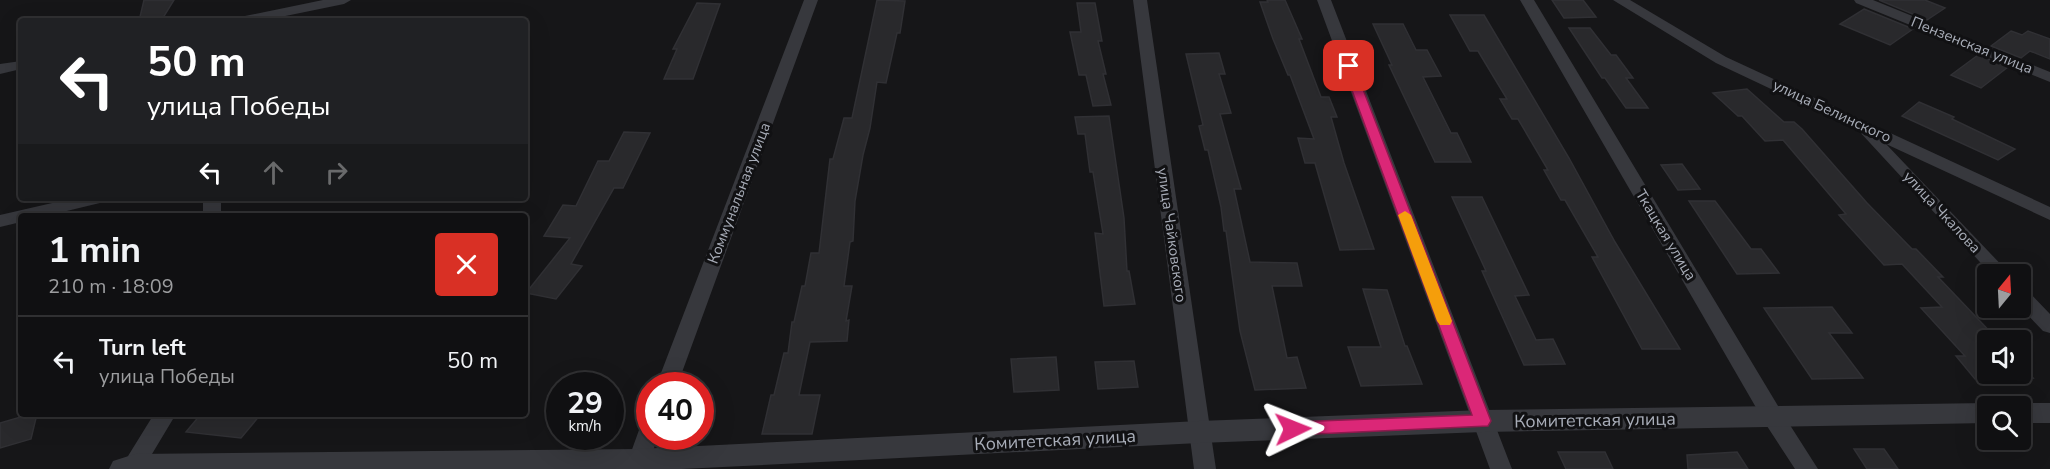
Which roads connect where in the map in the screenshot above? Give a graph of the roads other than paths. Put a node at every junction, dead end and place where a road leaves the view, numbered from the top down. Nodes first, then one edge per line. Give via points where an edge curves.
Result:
1 (344, 0) edge
2 (811, 0) edge
3 (1140, 0) edge
4 (1324, 0) edge
5 (1527, 0) edge
6 (1620, 0) edge
7 (1860, 0) edge
8 (255, 18) edge
9 (18, 66) edge
10 (0, 69) edge
11 (2050, 77) edge
12 (1858, 123) junction
13 (85, 201) edge
14 (31, 213) edge
15 (2050, 213) edge
16 (18, 216) edge
17 (0, 220) edge
18 (1992, 264) edge
19 (2031, 306) edge
20 (2050, 326) edge
21 (671, 372) edge
22 (2050, 412) edge
23 (2031, 413) edge
24 (1977, 414) edge
25 (163, 417) edge
26 (1773, 417) junction
27 (1483, 421) junction
28 (1199, 432) junction
29 (643, 450) edge
30 (637, 465) edge
31 (130, 468) edge
32 (1205, 469) edge
33 (1501, 469) edge
34 (1807, 469) edge

1 - 8 street
2 - 21 street, Коммунальная улица
3 - 28 street, улица Чайковского
4 - 27 street
5 - 26 street, Ткацкая улица
6 - 12 street, улица Белинского via 1721,60
7 - 11 street, Пензенская улица
9 - 10 street
12 - 15 street, улица Белинского
12 - 18 street, улица Чкалова
13 - 14 street
16 - 17 street
19 - 20 street
22 - 23 street
24 - 26 street, Комитетская улица
25 - 31 street
26 - 27 street, Комитетская улица
26 - 34 street, Ткацкая улица
27 - 28 street, Комитетская улица
27 - 33 street
28 - 30 street, Комитетская улица
28 - 32 street, улица Чайковского
29 - 30 street
30 - 31 street, Комитетская улица

